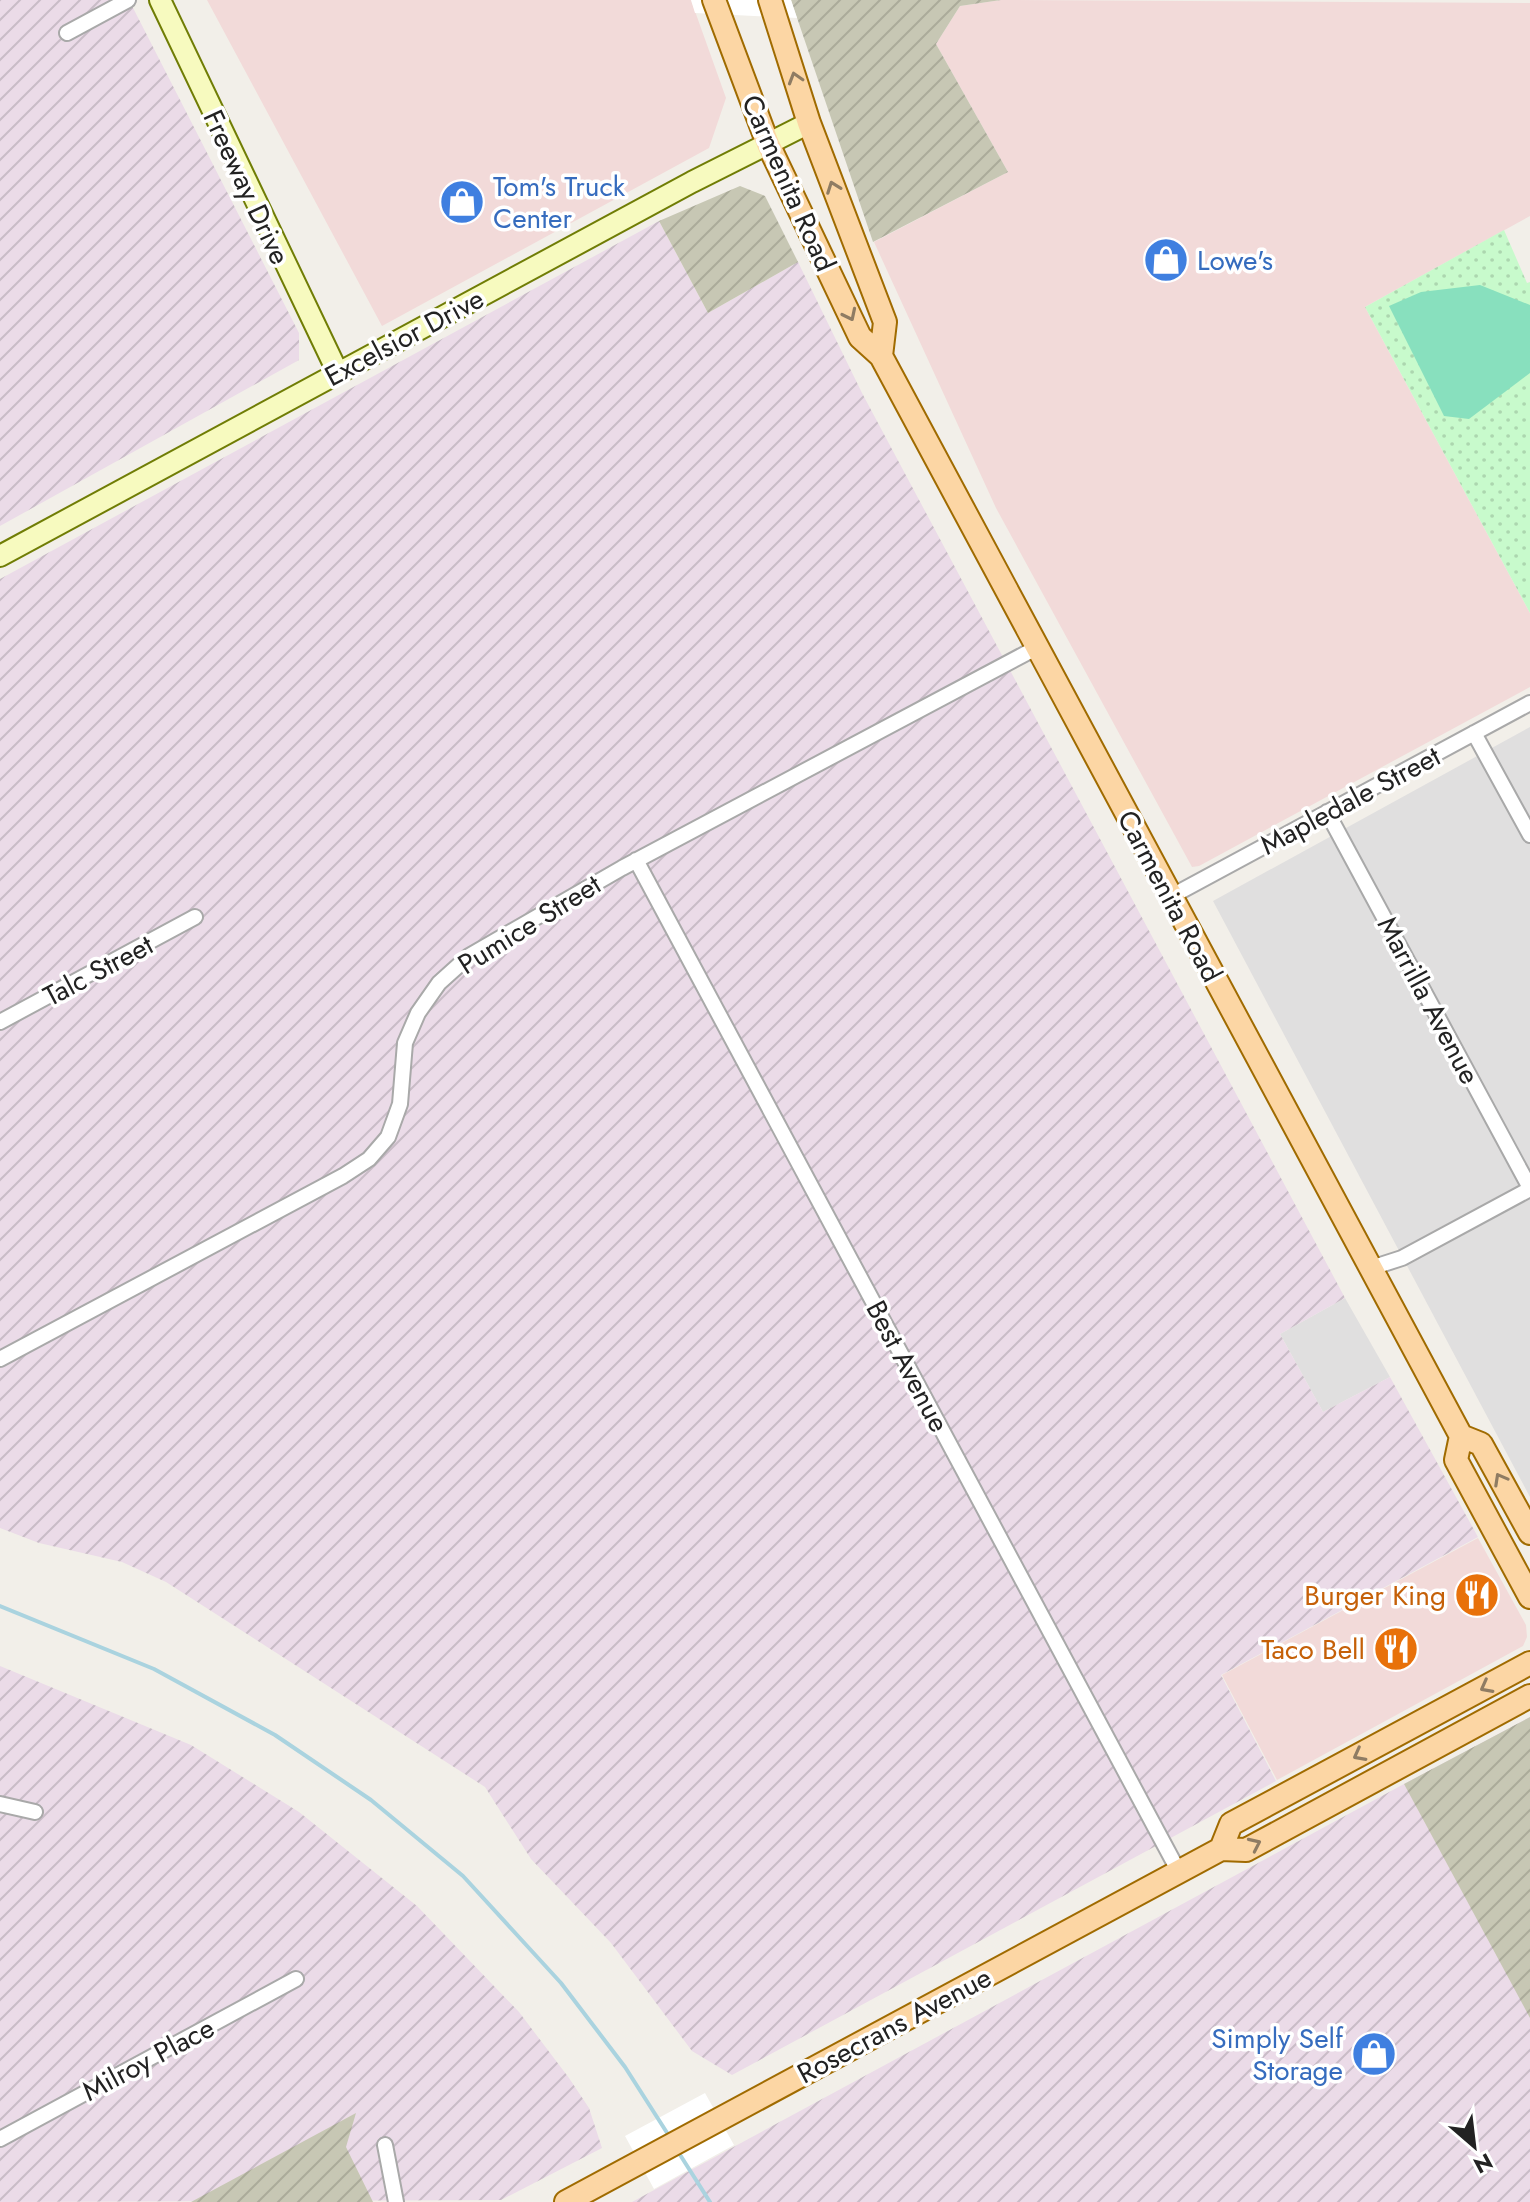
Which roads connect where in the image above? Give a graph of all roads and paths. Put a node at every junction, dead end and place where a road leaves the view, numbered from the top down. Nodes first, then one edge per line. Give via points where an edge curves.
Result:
1 (128, 0) edge
2 (160, 0) edge
3 (716, 7) edge
4 (773, 8) edge
5 (67, 33) dead end
6 (809, 123) junction
7 (768, 144) junction
8 (881, 356) junction
9 (338, 373) junction
10 (0, 556) edge
11 (1036, 648) junction
12 (1530, 703) edge
13 (1474, 733) junction
14 (1327, 812) junction
15 (1530, 835) edge
16 (636, 860) junction
17 (1170, 897) junction
18 (195, 917) dead end
19 (0, 1022) edge
20 (1530, 1188) edge
21 (1371, 1268) junction
22 (0, 1359) edge
23 (1461, 1436) junction
24 (1530, 1533) edge
25 (1530, 1597) edge
26 (1530, 1663) edge
27 (1530, 1696) edge
28 (1273, 1801) junction
29 (0, 1804) edge
30 (35, 1812) dead end
31 (1287, 1828) junction
32 (1221, 1849) junction
33 (1179, 1872) junction
34 (296, 1979) dead end
35 (0, 2139) edge
36 (385, 2145) dead end
37 (396, 2202) edge
38 (566, 2202) edge

1 - 5 street
2 - 9 street, Freeway Drive
3 - 7 main road, Carmenita Road
6 -> 4 main road, Carmenita Road
6 - 7 street, Excelsior Drive
8 -> 6 main road, Carmenita Road via 885,322
7 -> 8 main road, Carmenita Road via 860,337
7 - 9 street, Excelsior Drive
8 - 11 main road, Carmenita Road
9 - 10 street, Excelsior Drive
11 - 16 street, Pumice Street
11 - 17 main road, Carmenita Road
12 - 13 street, Mapledale Street
13 - 14 street, Mapledale Street
13 - 15 street
14 - 17 street, Mapledale Street
14 - 20 street, Marrilla Avenue
16 - 22 street, Pumice Street via 469,956 439,983 405,1043 400,1104 388,1137 358,1168
16 - 33 street, Best Avenue
17 - 21 main road, Carmenita Road
18 - 19 street, Talc Street
20 - 21 street via 1402,1258
21 - 23 main road, Carmenita Road
24 -> 23 main road, Carmenita Road via 1481,1444
23 - 25 main road, Carmenita Road via 1456,1460
26 -> 28 main road, Rosecrans Avenue
27 - 31 main road, Rosecrans Avenue
28 - 31 main road
28 - 32 main road, Rosecrans Avenue via 1231,1824
29 - 30 street
32 -> 31 main road, Rosecrans Avenue via 1246,1850
32 - 33 main road, Rosecrans Avenue
33 - 38 main road, Rosecrans Avenue
34 - 35 street, Milroy Place
36 - 37 street

